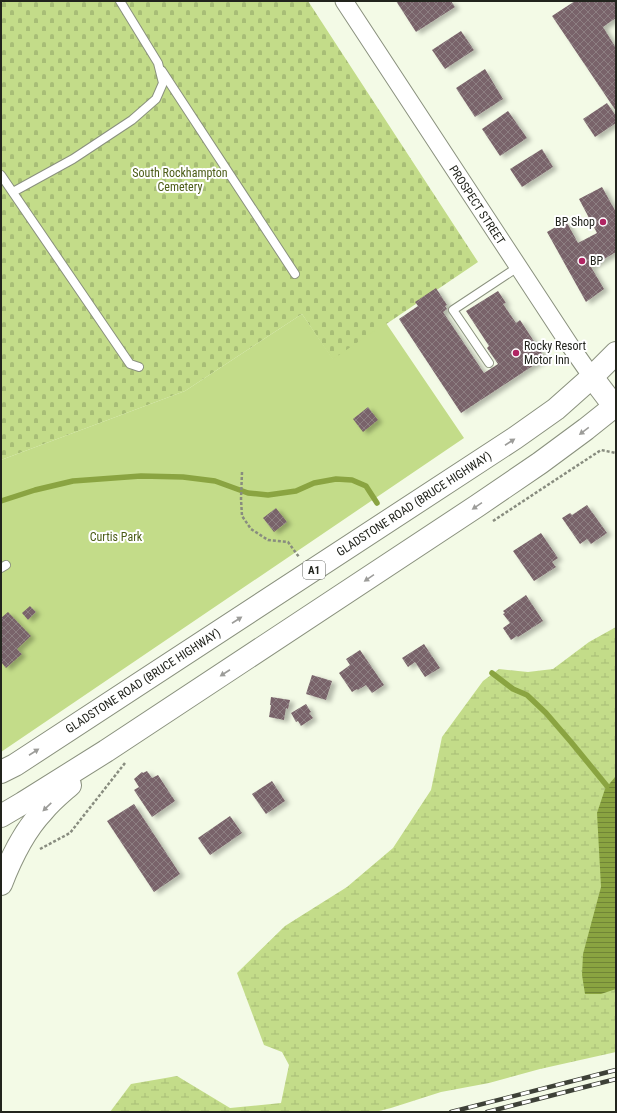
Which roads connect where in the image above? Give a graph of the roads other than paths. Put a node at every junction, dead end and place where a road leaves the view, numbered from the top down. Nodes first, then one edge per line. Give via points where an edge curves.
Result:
1 (120, 1) edge
2 (344, 1) edge
3 (158, 63) junction
4 (1, 175) edge
5 (13, 192) junction
6 (518, 267) junction
7 (295, 274) dead end
8 (616, 353) edge
9 (489, 363) dead end
10 (139, 367) dead end
11 (592, 377) junction
12 (615, 407) edge
13 (106, 751) junction
14 (1, 772) edge
15 (1, 816) edge
16 (1, 884) edge

1 - 3 lane
2 - 6 street, PROSPECT STREET
3 - 5 lane via 163,84 156,99 132,120 74,159
3 - 7 lane
4 - 5 lane
5 - 10 lane via 130,364
6 - 9 lane via 453,310
6 - 11 street, PROSPECT STREET
8 - 11 highway, GLADSTONE ROAD (BRUCE HIGHWAY) / A1
11 - 12 highway, PROSPECT STREET
14 -> 11 highway, GLADSTONE ROAD (BRUCE HIGHWAY) / A1 via 515,438 556,409
12 -> 13 highway via 477,506
13 - 15 highway
13 -> 16 highway via 43,811 24,835

